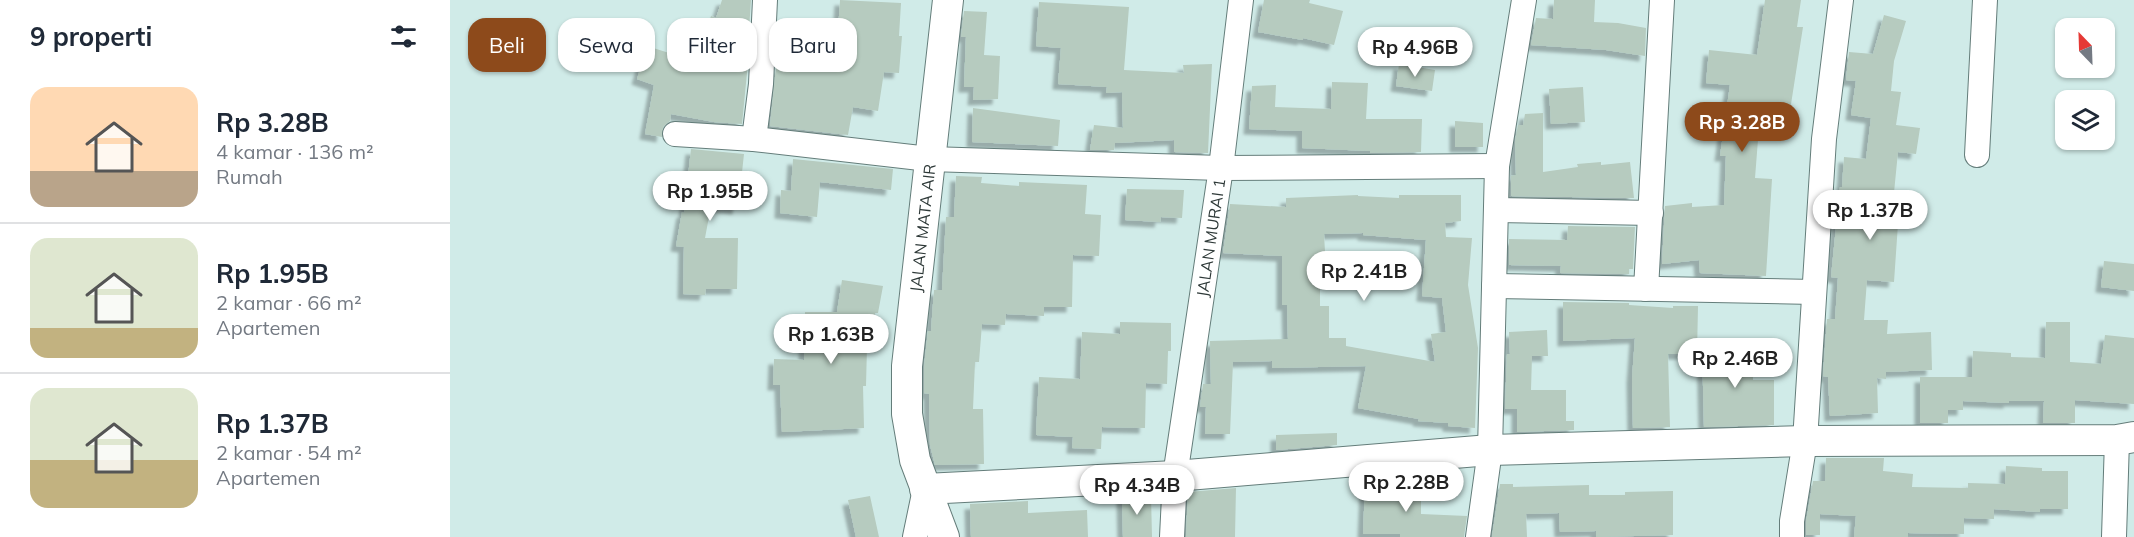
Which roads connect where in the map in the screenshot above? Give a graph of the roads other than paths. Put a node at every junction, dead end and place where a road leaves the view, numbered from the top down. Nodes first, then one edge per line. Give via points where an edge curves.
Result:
1 (765, 0) edge
2 (948, 0) edge
3 (1241, 0) edge
4 (1524, 0) edge
5 (1662, 0) edge
6 (1841, 0) edge
7 (1985, 0) edge
8 (675, 134) dead end
9 (754, 139) junction
10 (1977, 155) dead end
11 (929, 159) junction
12 (1497, 166) junction
13 (1221, 168) junction
14 (1496, 210) junction
15 (1651, 213) junction
16 (1494, 286) junction
17 (1646, 289) junction
18 (1814, 292) junction
19 (2125, 438) edge
20 (1805, 441) junction
21 (1491, 450) junction
22 (1175, 476) junction
23 (925, 489) junction
24 (915, 537) edge
25 (944, 537) edge
26 (1172, 537) edge
27 (1478, 537) edge
28 (1792, 537) edge
29 (2114, 537) edge

1 - 9 street
2 - 11 street, JALAN MATA AIR
3 - 13 street, JALAN MURAI 1
4 - 12 street
5 - 15 street
6 - 18 street via 1824,139
7 - 10 street
8 - 9 street
9 - 11 street
11 - 13 street
11 - 23 street, JALAN MATA AIR via 907,366 908,414 915,460
12 - 13 street
12 - 14 street
13 - 22 street, JALAN MURAI 1
14 - 15 street
14 - 16 street
15 - 17 street
16 - 17 street
16 - 21 street
17 - 18 street
18 - 20 street
19 - 20 street
19 - 29 street
20 - 21 street
20 - 28 street
21 - 22 street
21 - 27 street
22 - 23 street
22 - 26 street, JALAN MURAI 1
23 - 24 street
23 - 25 street, JALAN MATA AIR

